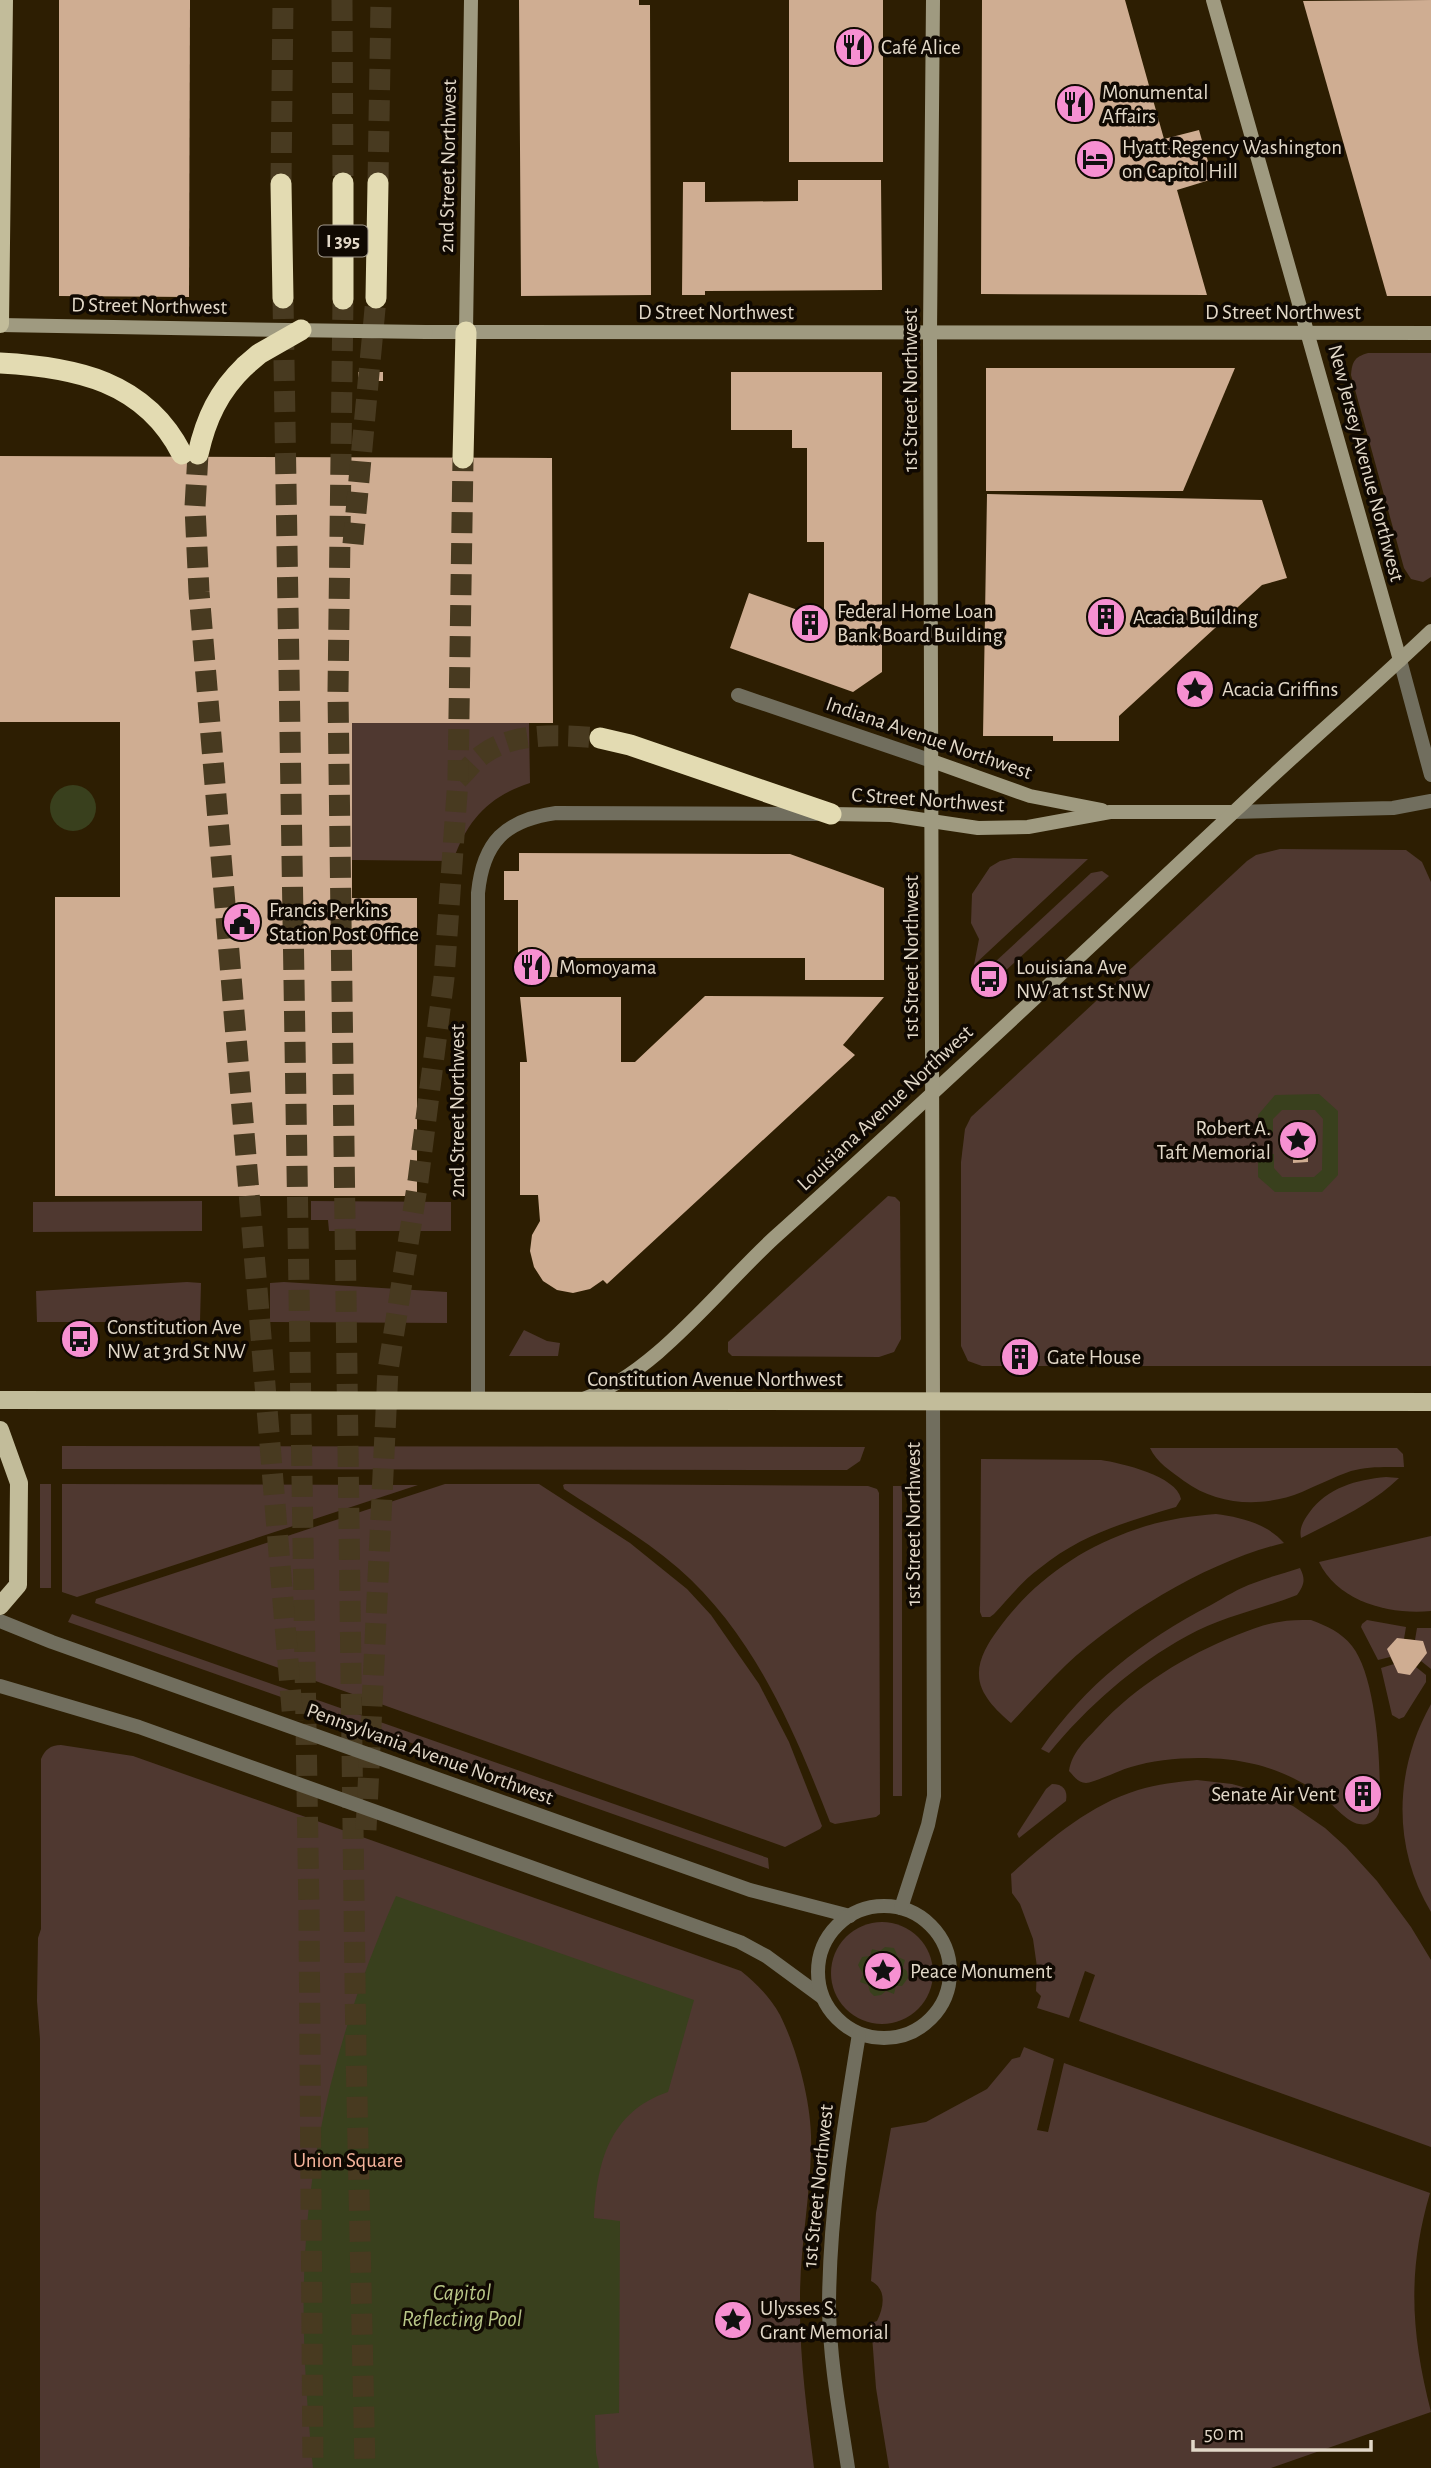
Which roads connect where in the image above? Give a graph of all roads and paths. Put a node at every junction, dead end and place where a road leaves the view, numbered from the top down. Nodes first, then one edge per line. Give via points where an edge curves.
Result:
1 (4, 0) edge
2 (471, 0) edge
3 (933, 0) edge
4 (1213, 0) edge
5 (342, 183) tunnel mouth
6 (378, 183) tunnel mouth
7 (281, 184) tunnel mouth
8 (282, 298) tunnel mouth
9 (376, 298) tunnel mouth
10 (343, 299) tunnel mouth
11 (0, 324) edge
12 (301, 330) junction
13 (467, 332) junction
14 (1431, 332) edge
15 (930, 333) junction
16 (1308, 333) junction
17 (0, 363) edge
18 (463, 458) tunnel mouth
19 (1431, 631) edge
20 (1400, 660) junction
21 (738, 695) dead end
22 (600, 738) tunnel mouth
23 (932, 761) junction
24 (1431, 775) edge
25 (1431, 801) edge
26 (1110, 812) junction
27 (1233, 812) junction
28 (831, 814) junction
29 (932, 822) junction
30 (507, 829) joint
31 (932, 1094) junction
32 (0, 1400) edge
33 (478, 1401) junction
34 (573, 1402) junction
35 (933, 1402) junction
36 (1431, 1402) edge
37 (0, 1430) edge
38 (0, 1606) edge
39 (0, 1620) edge
40 (0, 1686) edge
41 (901, 1908) junction
42 (850, 1916) junction
43 (822, 1997) junction
44 (859, 2034) junction
45 (848, 2468) edge

1 - 11 main road
2 - 13 street, 2nd Street Northwest
3 - 15 street, 1st Street Northwest
4 - 16 street, New Jersey Avenue Northwest
5 - 10 highway, I 395
6 - 9 highway
7 - 8 highway
11 - 12 street, D Street Northwest, bridge
12 - 13 street, D Street Northwest, bridge
12 - 17 highway, bridge via 268,348 232,378 190,454 162,421 132,396 68,370
13 - 15 street, D Street Northwest
13 - 18 highway
14 - 16 street, D Street Northwest
15 - 16 street, D Street Northwest
15 - 23 street, 1st Street Northwest
16 - 20 street, New Jersey Avenue Northwest
19 - 20 street, Louisiana Avenue Northwest
20 - 24 street, New Jersey Avenue Northwest
20 - 27 street, Louisiana Avenue Northwest
21 - 23 street, Indiana Avenue Northwest
22 - 28 highway
23 - 26 street, Indiana Avenue Northwest via 1030,796
23 - 29 street, 1st Street Northwest
25 - 27 street, C Street Northwest via 1393,808
26 - 27 street, C Street Northwest
26 - 29 street, C Street Northwest via 1028,827 978,828
27 - 31 street, Louisiana Avenue Northwest
28 - 29 street, C Street Northwest
28 - 30 street, C Street Northwest via 556,813 529,818
29 - 31 street, 1st Street Northwest
30 - 33 street, 2nd Street Northwest via 484,860 478,893
31 - 34 street, Louisiana Avenue Northwest via 643,1364 613,1385
31 - 35 street, 1st Street Northwest
32 - 33 main road, Constitution Avenue Northwest
33 - 34 main road, Constitution Avenue Northwest
34 - 35 main road, Constitution Avenue Northwest
35 - 36 main road, Constitution Avenue Northwest
35 - 41 street, 1st Street Northwest via 934,1796
37 - 38 main road via 19,1483 19,1496 18,1585
39 - 42 street, Pennsylvania Avenue Northwest via 750,1890
40 - 43 street via 139,1727 740,1942
41 - 42 street via 875,1906
41 - 44 street via 926,1921 943,1941 951,1971 949,1986 936,2014 912,2033 886,2039
42 - 43 street via 837,1925 821,1951
43 - 44 street via 837,2019
44 - 45 street, 1st Street Northwest via 831,2232 833,2374

